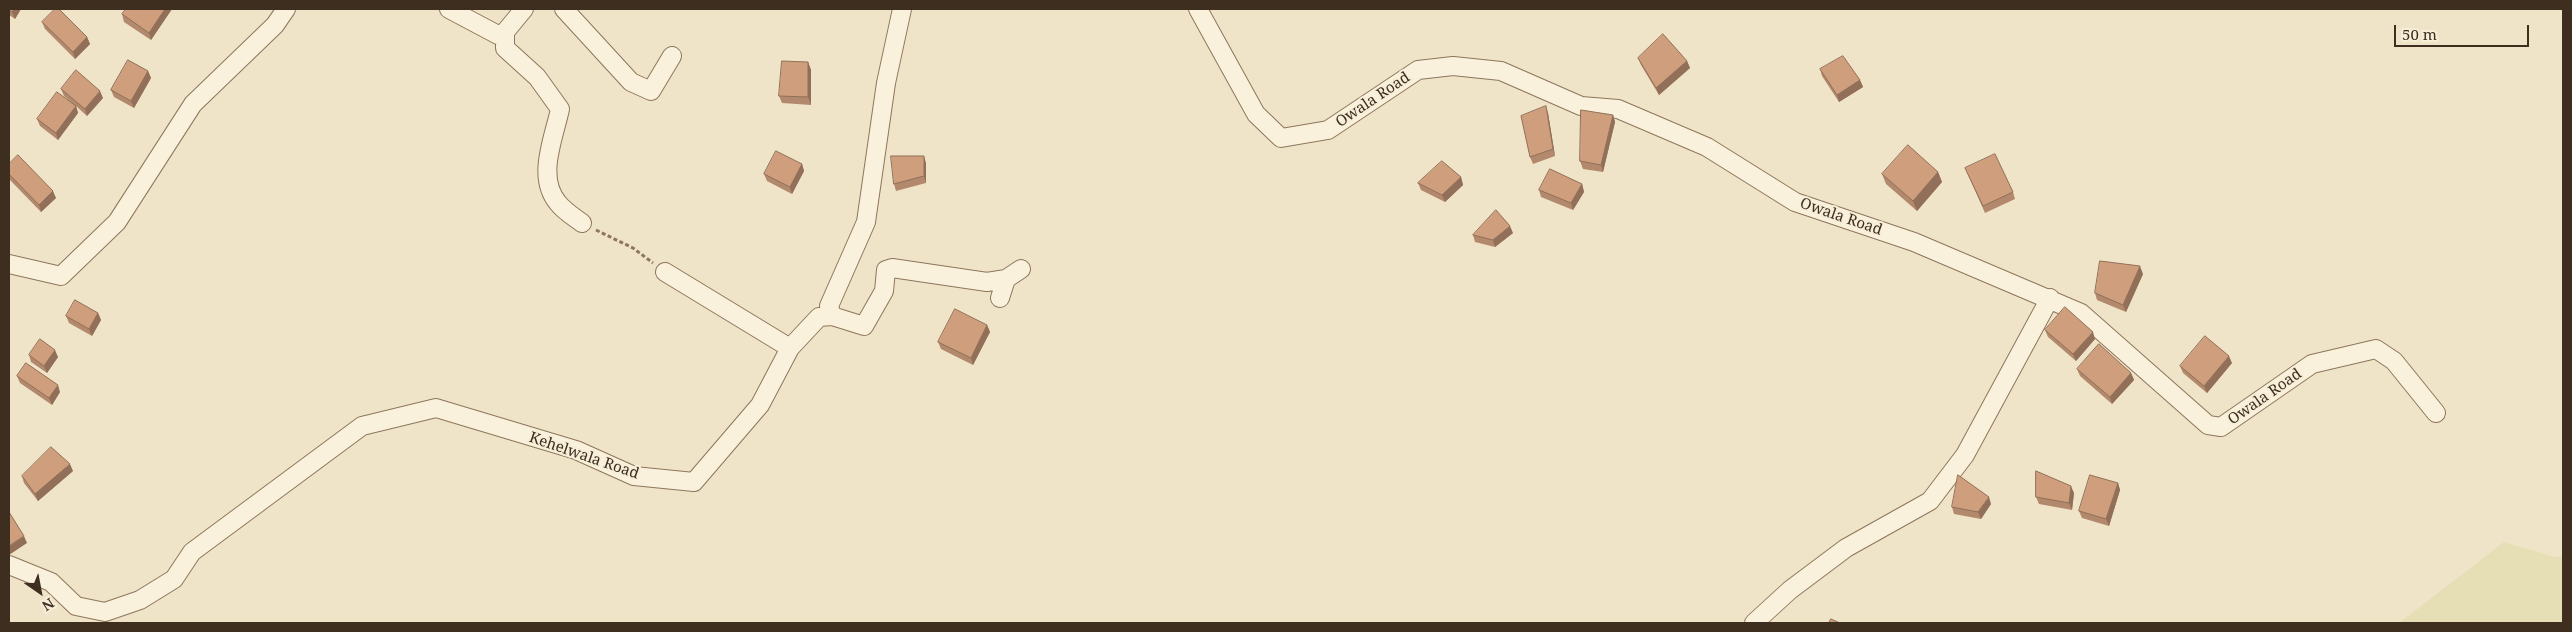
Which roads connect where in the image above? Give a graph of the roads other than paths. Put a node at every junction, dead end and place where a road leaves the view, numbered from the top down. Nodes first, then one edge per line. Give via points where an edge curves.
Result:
1 (286, 9) edge
2 (449, 9) edge
3 (524, 9) edge
4 (564, 9) edge
5 (902, 9) edge
6 (1198, 9) edge
7 (505, 32) junction
8 (672, 56) dead end
9 (582, 223) road end
10 (9, 264) edge
11 (1021, 269) dead end
12 (665, 272) road end
13 (1006, 279) junction
14 (1000, 298) dead end
15 (2050, 298) junction
16 (832, 316) junction
17 (790, 348) junction
18 (2436, 413) dead end
19 (9, 565) edge
20 (1754, 623) edge

1 - 10 street via 275,25 193,104 117,222 61,276
2 - 7 street via 498,35
3 - 7 street
4 - 8 street via 631,82 651,91
5 - 16 street via 886,83 866,222 829,306
6 - 15 street, Owala Road via 1256,114 1280,138 1328,130 1418,70 1452,66 1501,71 1581,106 1618,109 1706,147 1795,202 1914,242
7 - 9 street via 505,48 537,77 560,108 547,168 548,185 558,203
11 - 13 street
12 - 17 street
13 - 14 street
13 - 16 street via 987,282 892,268 886,270 884,291 864,326
15 - 18 street, Owala Road via 2081,313 2208,426 2221,428 2312,364 2376,349 2394,361
15 - 20 street via 1965,455 1930,501 1846,548 1790,590
16 - 17 street, Kehelwala Road via 819,316
17 - 19 street, Kehelwala Road via 760,405 694,482 634,476 576,450 436,408 362,426 192,552 174,579 140,600 104,612 76,606 51,582

